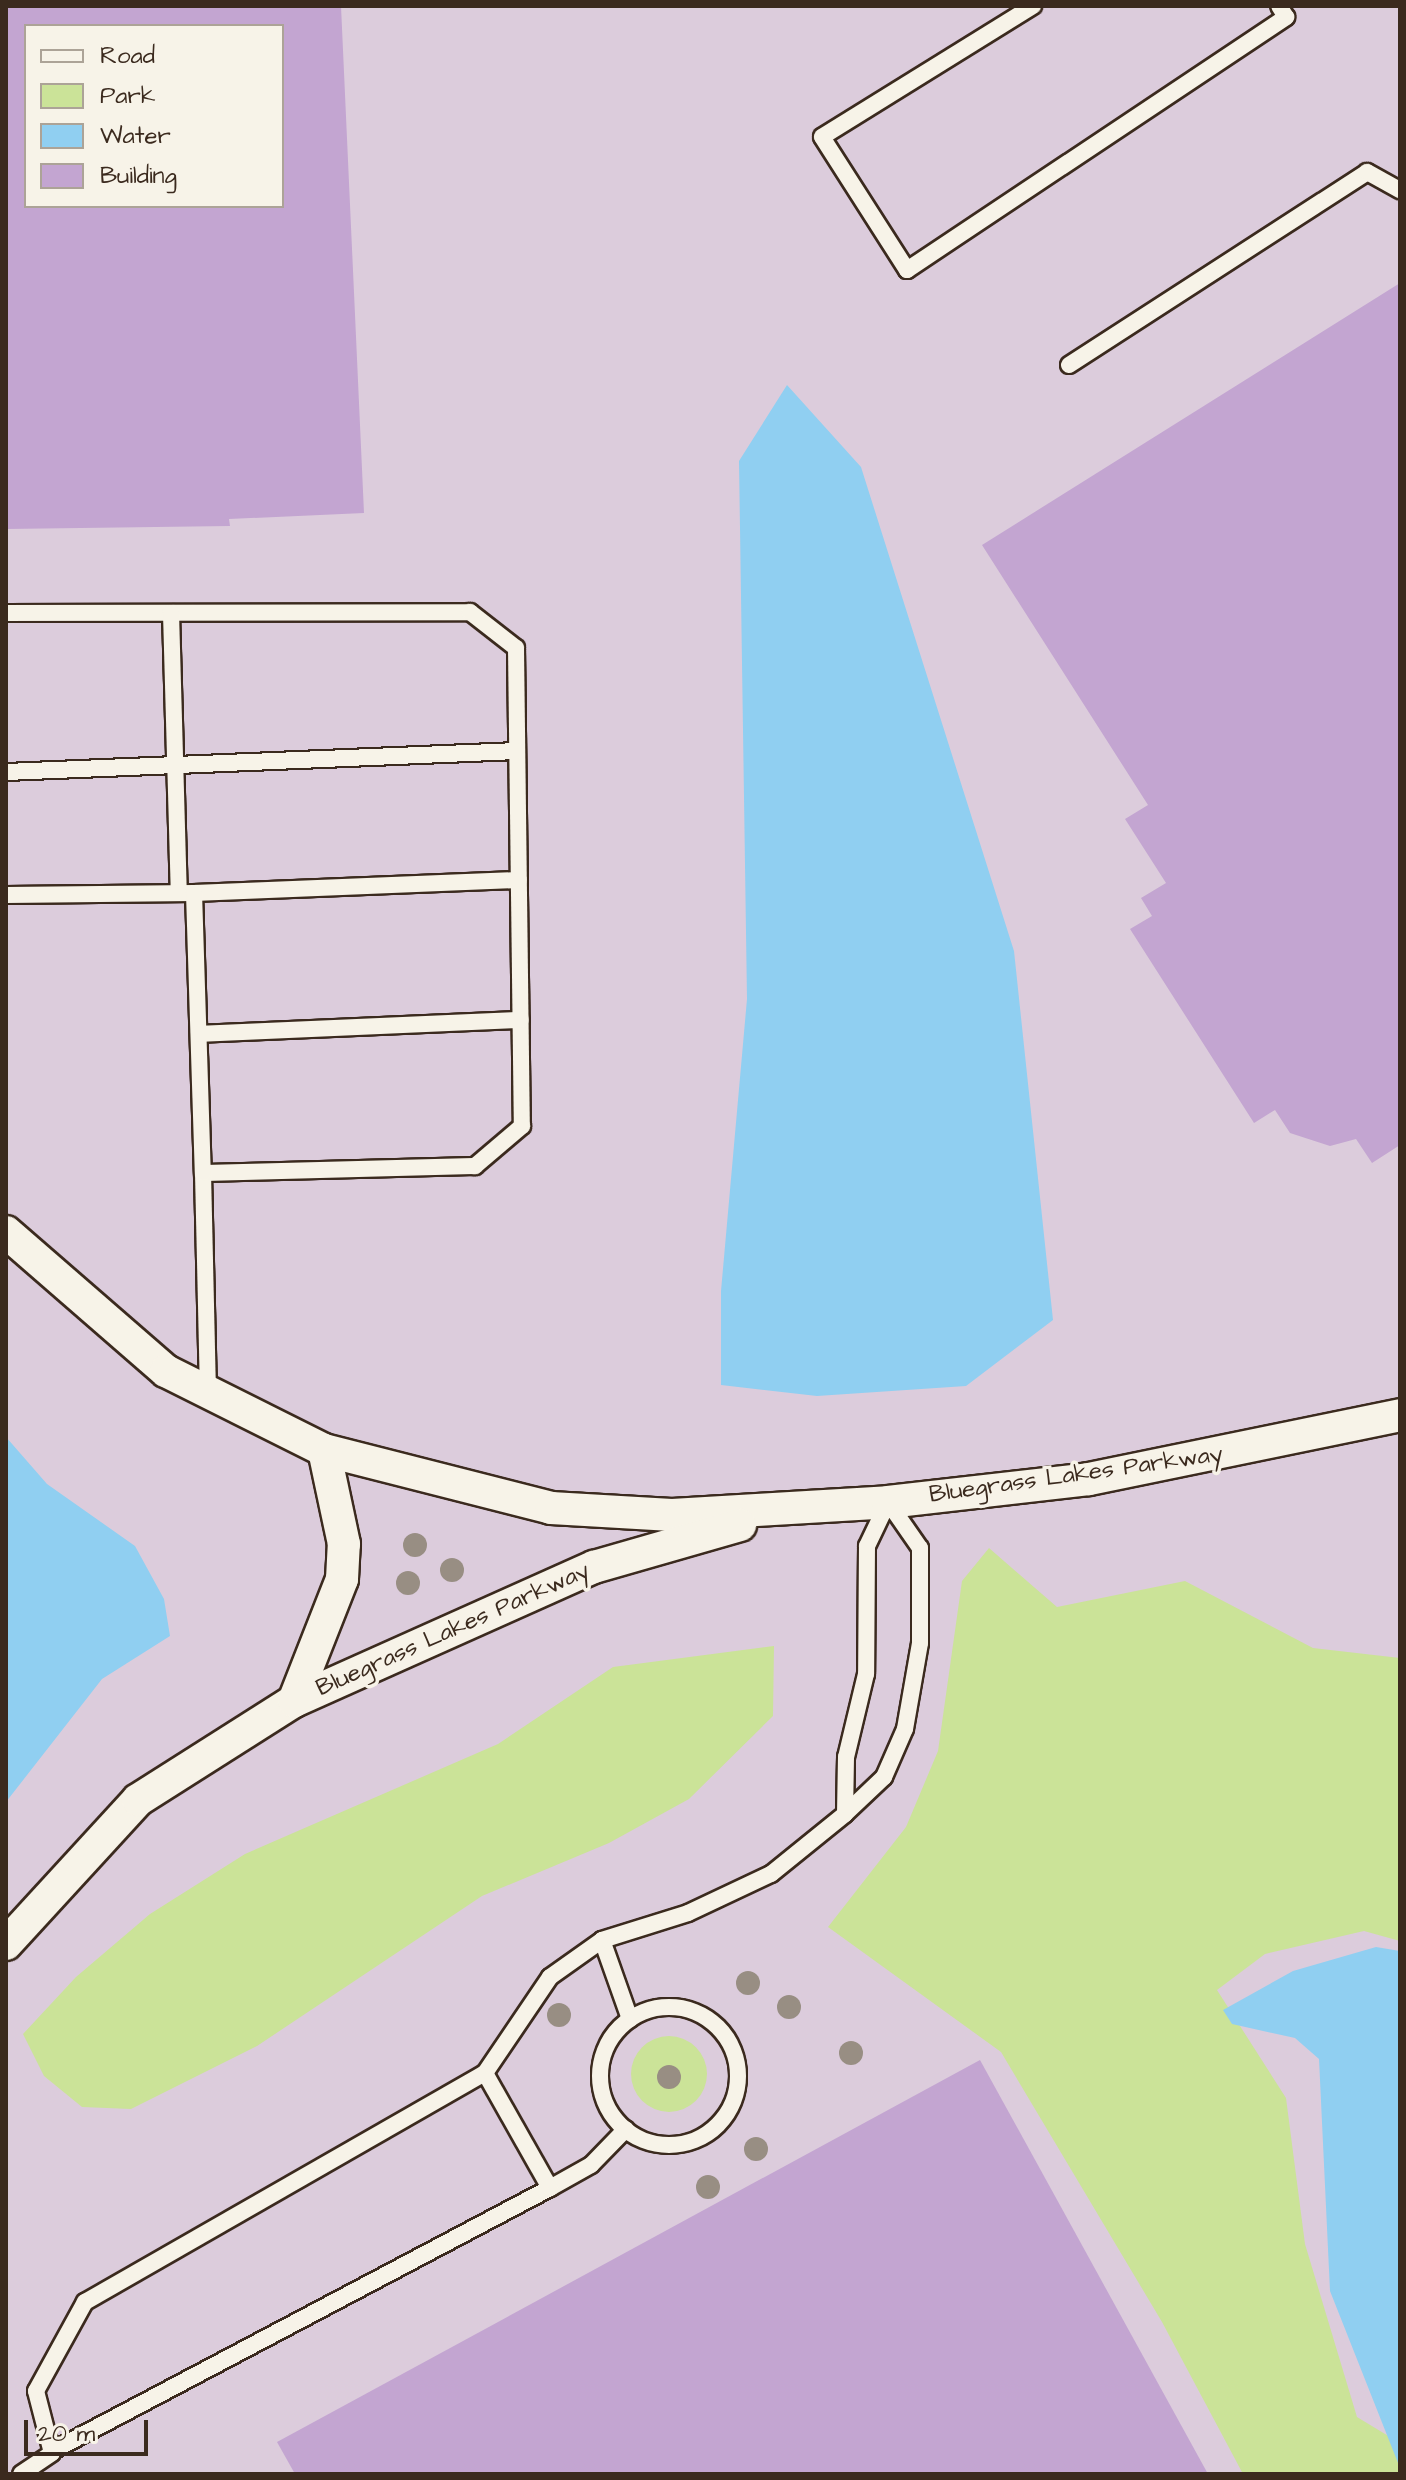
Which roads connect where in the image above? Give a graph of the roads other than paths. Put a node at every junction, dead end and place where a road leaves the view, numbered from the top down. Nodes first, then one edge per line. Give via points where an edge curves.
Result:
1 (1033, 6) edge
2 (1279, 6) edge
3 (1400, 190) edge
4 (1069, 365) dead end
5 (6, 613) edge
6 (171, 613) junction
7 (517, 751) junction
8 (175, 765) junction
9 (6, 772) edge
10 (519, 880) junction
11 (187, 893) junction
12 (6, 895) edge
13 (521, 1020) junction
14 (199, 1034) junction
15 (203, 1173) junction
16 (6, 1232) edge
17 (208, 1392) junction
18 (1400, 1415) edge
19 (324, 1450) junction
20 (888, 1502) junction
21 (796, 1510) junction
22 (294, 1701) junction
23 (845, 1814) junction
24 (602, 1940) junction
25 (6, 1944) edge
26 (630, 2019) junction
27 (485, 2073) junction
28 (626, 2129) junction
29 (550, 2188) junction
30 (52, 2451) junction
31 (21, 2474) edge

1 - 2 lane via 822,137 907,270 1286,17
3 - 4 lane via 1367,172
5 - 6 lane
6 - 7 lane via 470,612 516,648
6 - 8 lane
7 - 8 lane
7 - 10 lane
8 - 9 lane
8 - 11 lane
10 - 11 lane
10 - 13 lane
11 - 12 lane
11 - 14 lane
13 - 14 lane
13 - 15 lane via 522,1126 475,1166
14 - 15 lane
15 - 17 lane
16 - 17 street, Bluegrass Lakes Parkway via 166,1371
17 - 19 street, Bluegrass Lakes Parkway
18 - 20 street, Bluegrass Lakes Parkway via 1089,1479
19 - 21 street, Bluegrass Lakes Parkway via 551,1508 672,1515
19 - 22 street, Bluegrass Lakes Parkway via 344,1544 342,1579
20 - 21 street, Bluegrass Lakes Parkway
20 - 23 lane via 867,1546 866,1674 846,1757
20 - 23 lane via 920,1548 920,1643 905,1729 884,1777
21 - 22 street, Bluegrass Lakes Parkway via 594,1567
22 - 25 street, Bluegrass Lakes Parkway via 138,1800
23 - 24 lane via 771,1874 688,1913
24 - 26 lane
24 - 27 lane via 550,1977
26 - 28 lane via 614,2034 599,2073 611,2114
26 - 28 lane via 675,2007 707,2019 731,2045 737,2090 713,2129 692,2140 646,2141
27 - 29 lane
27 - 30 lane via 85,2302 36,2391
28 - 29 lane via 591,2165
29 - 30 lane
30 - 31 lane

